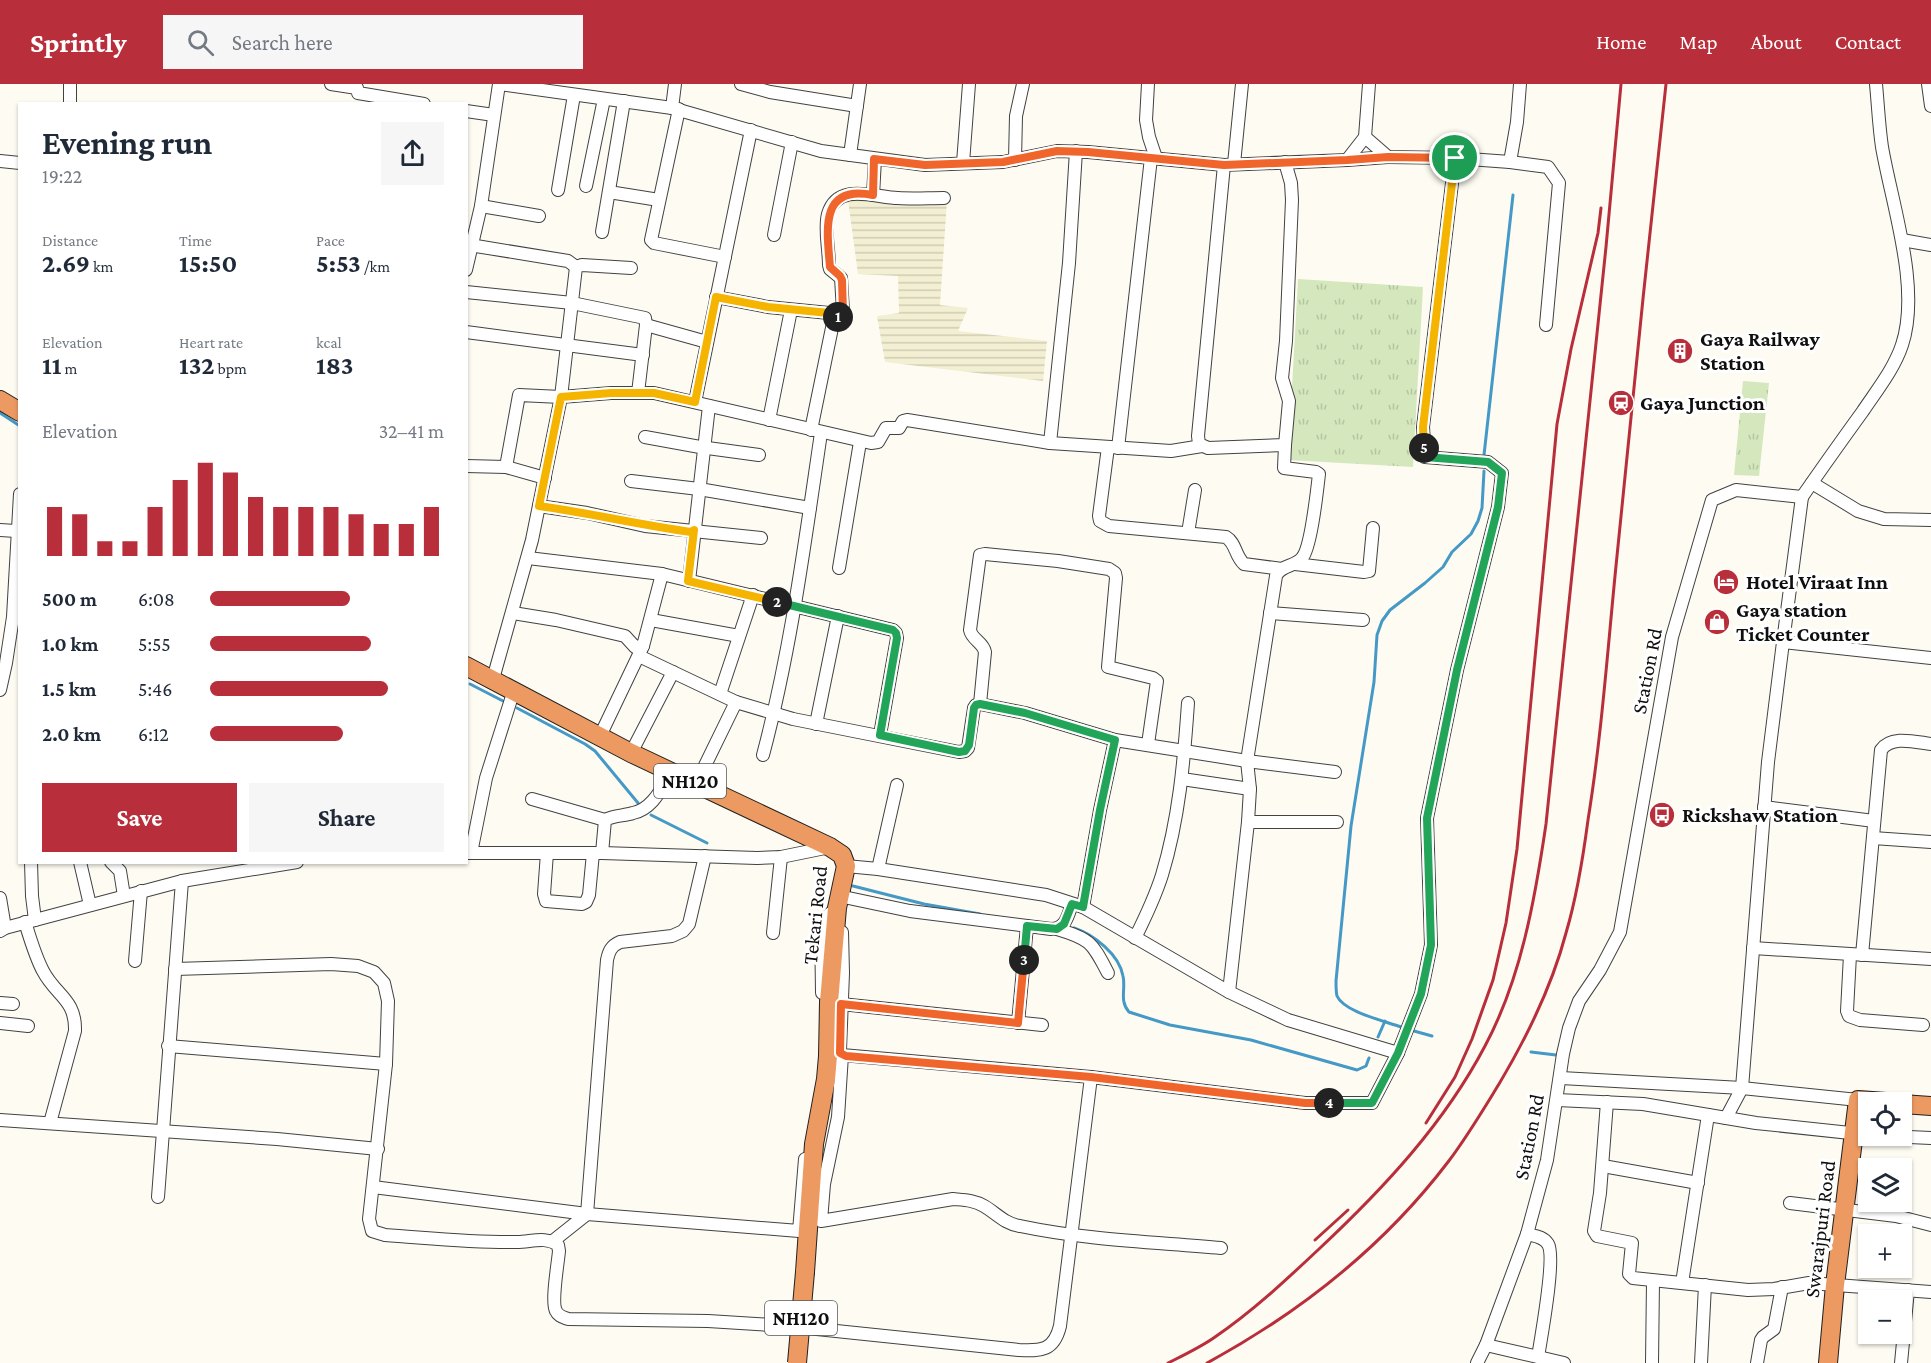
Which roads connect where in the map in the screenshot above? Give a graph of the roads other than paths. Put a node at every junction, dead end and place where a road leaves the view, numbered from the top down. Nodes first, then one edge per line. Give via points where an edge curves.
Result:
1 (70, 84) edge
2 (331, 84) edge
3 (499, 84) edge
4 (675, 84) edge
5 (741, 84) edge
6 (860, 84) edge
7 (969, 84) edge
8 (1023, 84) edge
9 (1148, 84) edge
10 (1242, 84) edge
11 (1369, 84) edge
12 (1520, 84) edge
13 (1876, 84) edge
14 (1928, 84) edge
15 (358, 93) edge
16 (573, 95) junction
17 (604, 99) junction
18 (624, 101) junction
19 (70, 102) edge
20 (412, 102) edge
21 (857, 106) junction
22 (1931, 106) edge
23 (676, 109) junction
24 (468, 111) edge
25 (494, 115) junction
26 (751, 130) junction
27 (1365, 137) junction
28 (792, 142) junction
29 (1076, 151) junction
30 (850, 155) junction
31 (1388, 157) junction
32 (1154, 158) junction
33 (1455, 158) junction
34 (874, 159) junction
35 (1015, 159) junction
36 (1347, 160) junction
37 (0, 161) edge
38 (1285, 162) junction
39 (1510, 162) junction
40 (18, 163) edge
41 (963, 163) junction
42 (1229, 164) junction
43 (586, 186) dead end
44 (558, 190) dead end
45 (609, 192) junction
46 (873, 195) junction
47 (944, 198) dead end
48 (659, 200) junction
49 (481, 206) junction
50 (539, 216) dead end
51 (602, 232) dead end
52 (774, 235) dead end
53 (1902, 240) junction
54 (470, 244) edge
55 (1931, 245) edge
56 (725, 257) junction
57 (576, 267) junction
58 (631, 268) dead end
59 (468, 292) edge
60 (716, 297) junction
61 (572, 303) junction
62 (790, 310) junction
63 (833, 320) junction
64 (646, 325) junction
65 (1546, 325) dead end
66 (468, 332) edge
67 (707, 342) junction
68 (567, 345) junction
69 (643, 355) junction
70 (638, 393) junction
71 (561, 397) junction
72 (0, 400) edge
73 (695, 402) junction
74 (709, 406) junction
75 (18, 411) edge
76 (769, 420) junction
77 (816, 431) junction
78 (645, 437) dead end
79 (860, 442) junction
80 (1050, 443) junction
81 (1286, 445) junction
82 (1202, 446) junction
83 (704, 447) junction
84 (1113, 448) junction
85 (759, 455) dead end
86 (468, 465) edge
87 (506, 467) junction
88 (544, 478) junction
89 (631, 481) dead end
90 (1812, 483) junction
91 (699, 489) junction
92 (1196, 490) dead end
93 (1802, 496) junction
94 (539, 506) junction
95 (810, 508) junction
96 (18, 512) edge
97 (1931, 520) edge
98 (1373, 528) dead end
99 (0, 530) edge
100 (694, 530) junction
101 (16, 531) junction
102 (1188, 533) junction
103 (761, 538) dead end
104 (528, 558) junction
105 (1295, 564) junction
106 (839, 568) dead end
107 (1281, 569) junction
108 (662, 574) junction
109 (688, 581) junction
110 (753, 595) junction
111 (796, 606) junction
112 (513, 613) junction
113 (1270, 613) junction
114 (838, 616) junction
115 (651, 620) junction
116 (1363, 620) dead end
117 (739, 636) junction
118 (15, 638) edge
119 (1783, 642) junction
120 (641, 651) junction
121 (1931, 658) edge
122 (468, 668) edge
123 (673, 672) junction
124 (493, 679) junction
125 (0, 690) edge
126 (514, 690) junction
127 (720, 694) junction
128 (736, 702) junction
129 (1188, 703) dead end
130 (980, 704) junction
131 (774, 714) junction
132 (816, 724) junction
133 (880, 735) junction
134 (600, 736) junction
135 (1115, 740) junction
136 (1148, 744) junction
137 (1931, 744) edge
138 (1185, 750) junction
139 (631, 753) junction
140 (762, 755) dead end
141 (1247, 761) junction
142 (672, 772) junction
143 (1335, 772) dead end
144 (1182, 779) junction
145 (696, 784) junction
146 (897, 785) dead end
147 (1250, 789) junction
148 (532, 799) dead end
149 (1764, 807) junction
150 (605, 820) junction
151 (1874, 821) junction
152 (1248, 822) junction
153 (1337, 822) dead end
154 (1873, 838) junction
155 (1931, 842) edge
156 (830, 847) junction
157 (469, 853) edge
158 (547, 853) junction
159 (598, 853) junction
160 (715, 857) junction
161 (781, 857) junction
162 (32, 864) edge
163 (80, 864) edge
164 (113, 864) edge
165 (274, 864) edge
166 (846, 866) junction
167 (225, 868) edge
168 (879, 868) junction
169 (182, 881) junction
170 (141, 891) junction
171 (124, 896) junction
172 (0, 898) edge
173 (838, 902) junction
174 (90, 905) junction
175 (1078, 905) junction
176 (30, 921) junction
177 (1027, 926) junction
178 (1057, 929) junction
179 (2, 930) edge
180 (773, 933) dead end
181 (1136, 938) junction
182 (1754, 948) junction
183 (1856, 955) junction
184 (1931, 959) edge
185 (135, 961) dead end
186 (175, 969) junction
187 (1108, 973) dead end
188 (1229, 992) junction
189 (0, 1003) edge
190 (14, 1004) dead end
191 (841, 1004) junction
192 (0, 1023) edge
193 (1018, 1023) junction
194 (1042, 1025) dead end
195 (1923, 1025) dead end
196 (28, 1026) dead end
197 (168, 1046) junction
198 (1398, 1053) junction
199 (842, 1055) junction
200 (386, 1064) junction
201 (1091, 1077) junction
202 (1561, 1078) junction
203 (1742, 1088) junction
204 (1557, 1100) junction
205 (1858, 1100) edge
206 (1607, 1102) junction
207 (1912, 1105) edge
208 (1931, 1106) edge
209 (1708, 1115) junction
210 (1726, 1118) junction
211 (0, 1120) edge
212 (50, 1124) junction
213 (163, 1132) junction
214 (1858, 1134) edge
215 (1912, 1137) edge
216 (1931, 1138) edge
217 (1858, 1146) edge
218 (378, 1149) junction
219 (1603, 1166) junction
220 (1698, 1183) junction
221 (373, 1187) junction
222 (158, 1197) dead end
223 (1790, 1203) dead end
224 (1844, 1210) junction
225 (587, 1214) junction
226 (1931, 1225) edge
227 (1527, 1234) junction
228 (1071, 1235) junction
229 (553, 1241) junction
230 (1221, 1248) dead end
231 (1653, 1281) junction
232 (1682, 1283) junction
233 (1704, 1285) junction
234 (1835, 1285) junction
235 (1782, 1287) junction
236 (1908, 1290) edge
237 (1912, 1290) edge
238 (1931, 1292) edge
239 (1903, 1344) edge
240 (1486, 1346) junction
241 (1538, 1357) junction
242 (797, 1363) edge
243 (1477, 1363) edge
244 (1564, 1363) edge
245 (1652, 1363) edge
246 (1701, 1363) edge
247 (1757, 1363) edge
248 (1828, 1363) edge
249 (1901, 1363) edge

1 - 19 street
2 - 15 street via 357,88
3 - 16 street
3 - 25 street
4 - 23 street
5 - 21 street
6 - 21 street
7 - 41 street
8 - 35 street via 1016,116
9 - 32 street via 1146,120
10 - 42 street
11 - 27 street
12 - 39 street
13 - 53 street via 1882,146
14 - 22 street
15 - 20 street
16 - 17 street
16 - 44 street
17 - 18 street
17 - 43 street
18 - 23 street
18 - 45 street
21 - 30 street
23 - 26 street
23 - 48 street
24 - 25 street
25 - 49 street
26 - 28 street
26 - 56 street
27 - 31 street
27 - 36 street
28 - 30 street
28 - 52 street
29 - 32 street
29 - 35 street
29 - 80 street via 1069,264
30 - 34 street
31 - 33 street
31 - 36 street
32 - 42 street
32 - 84 street
33 - 39 street
33 - 198 street via 1423,427 1425,457 1488,462 1502,473 1498,507 1457,670 1427,818 1431,945 1421,994
34 - 41 street via 925,165
34 - 46 street
35 - 41 street
36 - 38 street
37 - 40 street
38 - 42 street
38 - 81 street via 1292,200 1282,378 1289,401
39 - 65 street via 1548,167 1559,183
42 - 82 street via 1198,436
45 - 48 street
45 - 51 street
46 - 47 street
46 - 63 street via 845,196 828,214 830,267 842,280 843,313
48 - 56 street via 652,242
49 - 50 street
49 - 54 street
53 - 55 street
53 - 90 street via 1908,296 1902,346 1878,389
54 - 57 street via 568,261
56 - 60 street
57 - 58 street
57 - 61 street
59 - 61 street
60 - 62 street
60 - 67 street
61 - 64 street via 641,316
61 - 68 street
62 - 63 street via 829,313
62 - 76 street
63 - 77 street
64 - 67 street
64 - 69 street
66 - 68 street
67 - 73 street
68 - 69 street
68 - 71 street
69 - 70 street
70 - 71 street
70 - 73 street
71 - 87 street via 519,395
71 - 88 street
72 - 75 highway
73 - 74 street
74 - 76 street
74 - 83 street
76 - 77 street
77 - 79 street
77 - 95 street
78 - 83 street
79 - 80 street via 878,442 886,428 899,428 907,420
79 - 106 street
80 - 84 street
81 - 82 street
81 - 105 street via 1284,468 1319,474 1306,553
82 - 84 street via 1171,452
83 - 85 street
83 - 91 street
84 - 102 street via 1100,521 1109,526
86 - 87 street
87 - 88 street
88 - 94 street
89 - 91 street
90 - 93 street
90 - 97 street via 1858,511 1884,519
91 - 95 street
91 - 100 street
92 - 102 street
93 - 119 street
93 - 202 street, Station Rd via 1736,490 1712,500 1672,637 1620,932 1579,1001 1569,1028
94 - 100 street via 645,526
94 - 104 street
95 - 111 street
96 - 101 street
98 - 105 street via 1369,570
99 - 101 street
100 - 103 street
100 - 109 street
101 - 118 street
102 - 107 street via 1226,537 1244,564
104 - 108 street
104 - 112 street
105 - 107 street
107 - 113 street via 1276,576
108 - 109 street
108 - 115 street
109 - 110 street
110 - 111 street
110 - 117 street
111 - 114 street
111 - 131 street
112 - 120 street via 625,636
112 - 124 street
113 - 116 street
113 - 141 street
114 - 132 street
114 - 133 street via 896,633
115 - 117 street
115 - 120 street
117 - 127 street
118 - 125 street
119 - 121 street
119 - 149 street
120 - 123 street
120 - 134 street
122 - 124 highway, Tekari Road / NH120
123 - 127 street
123 - 139 street
124 - 126 highway, Tekari Road / NH120
126 - 134 highway, Tekari Road / NH120
126 - 157 street via 486,778
127 - 128 street
128 - 131 street
128 - 145 street
129 - 138 street
130 - 133 street via 974,708 965,751
130 - 135 street
130 - 136 street via 985,652 970,630 980,555 1109,569 1116,579 1108,667 1156,681
131 - 132 street
131 - 140 street
132 - 133 street
134 - 139 highway, Tekari Road / NH120
135 - 136 street
135 - 175 street
136 - 138 street
137 - 151 street via 1885,744 1881,750
138 - 141 street
138 - 144 street
139 - 142 highway, Tekari Road / NH120
141 - 143 street
141 - 147 street
142 - 145 highway, Tekari Road / NH120
142 - 150 street via 646,808
144 - 147 street
144 - 181 street via 1162,876
145 - 156 highway, Tekari Road / NH120
146 - 168 street
147 - 152 street
148 - 150 street
149 - 151 street
149 - 182 street
150 - 159 street
151 - 154 street
152 - 153 street
152 - 188 street
154 - 155 street
154 - 183 street
156 - 161 street
156 - 166 highway, Tekari Road / NH120 via 842,855
157 - 158 street
158 - 159 street
158 - 159 street via 546,901 582,904 588,899
159 - 160 street
160 - 161 street
160 - 225 street via 683,931 672,936 620,942 609,951
161 - 180 street
162 - 176 street
163 - 174 street
164 - 171 street via 120,872
165 - 167 street
166 - 168 street
166 - 173 highway, Tekari Road / NH120
167 - 169 street
168 - 175 street via 1046,895
169 - 170 street
169 - 186 street
170 - 171 street
170 - 185 street
171 - 174 street
172 - 179 street
173 - 177 street
173 - 191 street via 842,935
173 - 225 street via 821,921 822,1057 802,1180 799,1231
173 - 242 highway, Tekari Road / NH120, bridge via 826,1079 812,1161
174 - 176 street
175 - 178 street
175 - 181 street
176 - 179 street
176 - 212 street via 44,972 73,1009 76,1019
177 - 178 street
177 - 193 street
178 - 187 street via 1078,935 1094,946
181 - 188 street
182 - 183 street
182 - 203 street
183 - 184 street
183 - 195 street via 1849,1016
186 - 197 street
186 - 200 street via 332,964 374,972 384,983 388,1001
188 - 198 street via 1288,1020
189 - 190 street
191 - 193 street
191 - 199 street
192 - 196 street
193 - 194 street
197 - 200 street
197 - 213 street
198 - 201 street via 1372,1103 1305,1103
199 - 201 street
199 - 228 street via 838,1117 824,1184 821,1221 953,1199 983,1205 1018,1226
200 - 218 street
201 - 228 street
202 - 203 street
202 - 204 street, Station Rd
203 - 205 street
203 - 210 street
204 - 206 street
204 - 227 street, Station Rd via 1547,1160
206 - 209 street via 1670,1107
206 - 219 street
207 - 208 highway
209 - 210 street
209 - 220 street
210 - 214 street
211 - 212 street
212 - 213 street
213 - 218 street
213 - 222 street
215 - 216 street
217 - 224 highway, Swarajpuri Road
218 - 221 street
219 - 220 street
219 - 231 street via 1595,1235 1632,1243 1630,1277
220 - 232 street
221 - 225 street
221 - 229 street via 369,1220 372,1231 377,1233 504,1242
223 - 224 street
224 - 226 street
224 - 234 highway, Swarajpuri Road
225 - 229 street
227 - 240 street, Station Rd
227 - 241 street via 1541,1238 1550,1248
228 - 229 street via 1057,1338 1049,1347 1036,1351 788,1326 568,1319 555,1310 559,1251
228 - 230 street
231 - 232 street
231 - 245 street
232 - 233 street
233 - 235 street via 1761,1290
233 - 246 street
234 - 235 street
234 - 236 street
234 - 248 highway, Swarajpuri Road
235 - 247 street via 1774,1329 1761,1340
237 - 238 street
239 - 249 street
240 - 241 street
240 - 243 street, Station Rd
241 - 244 street

